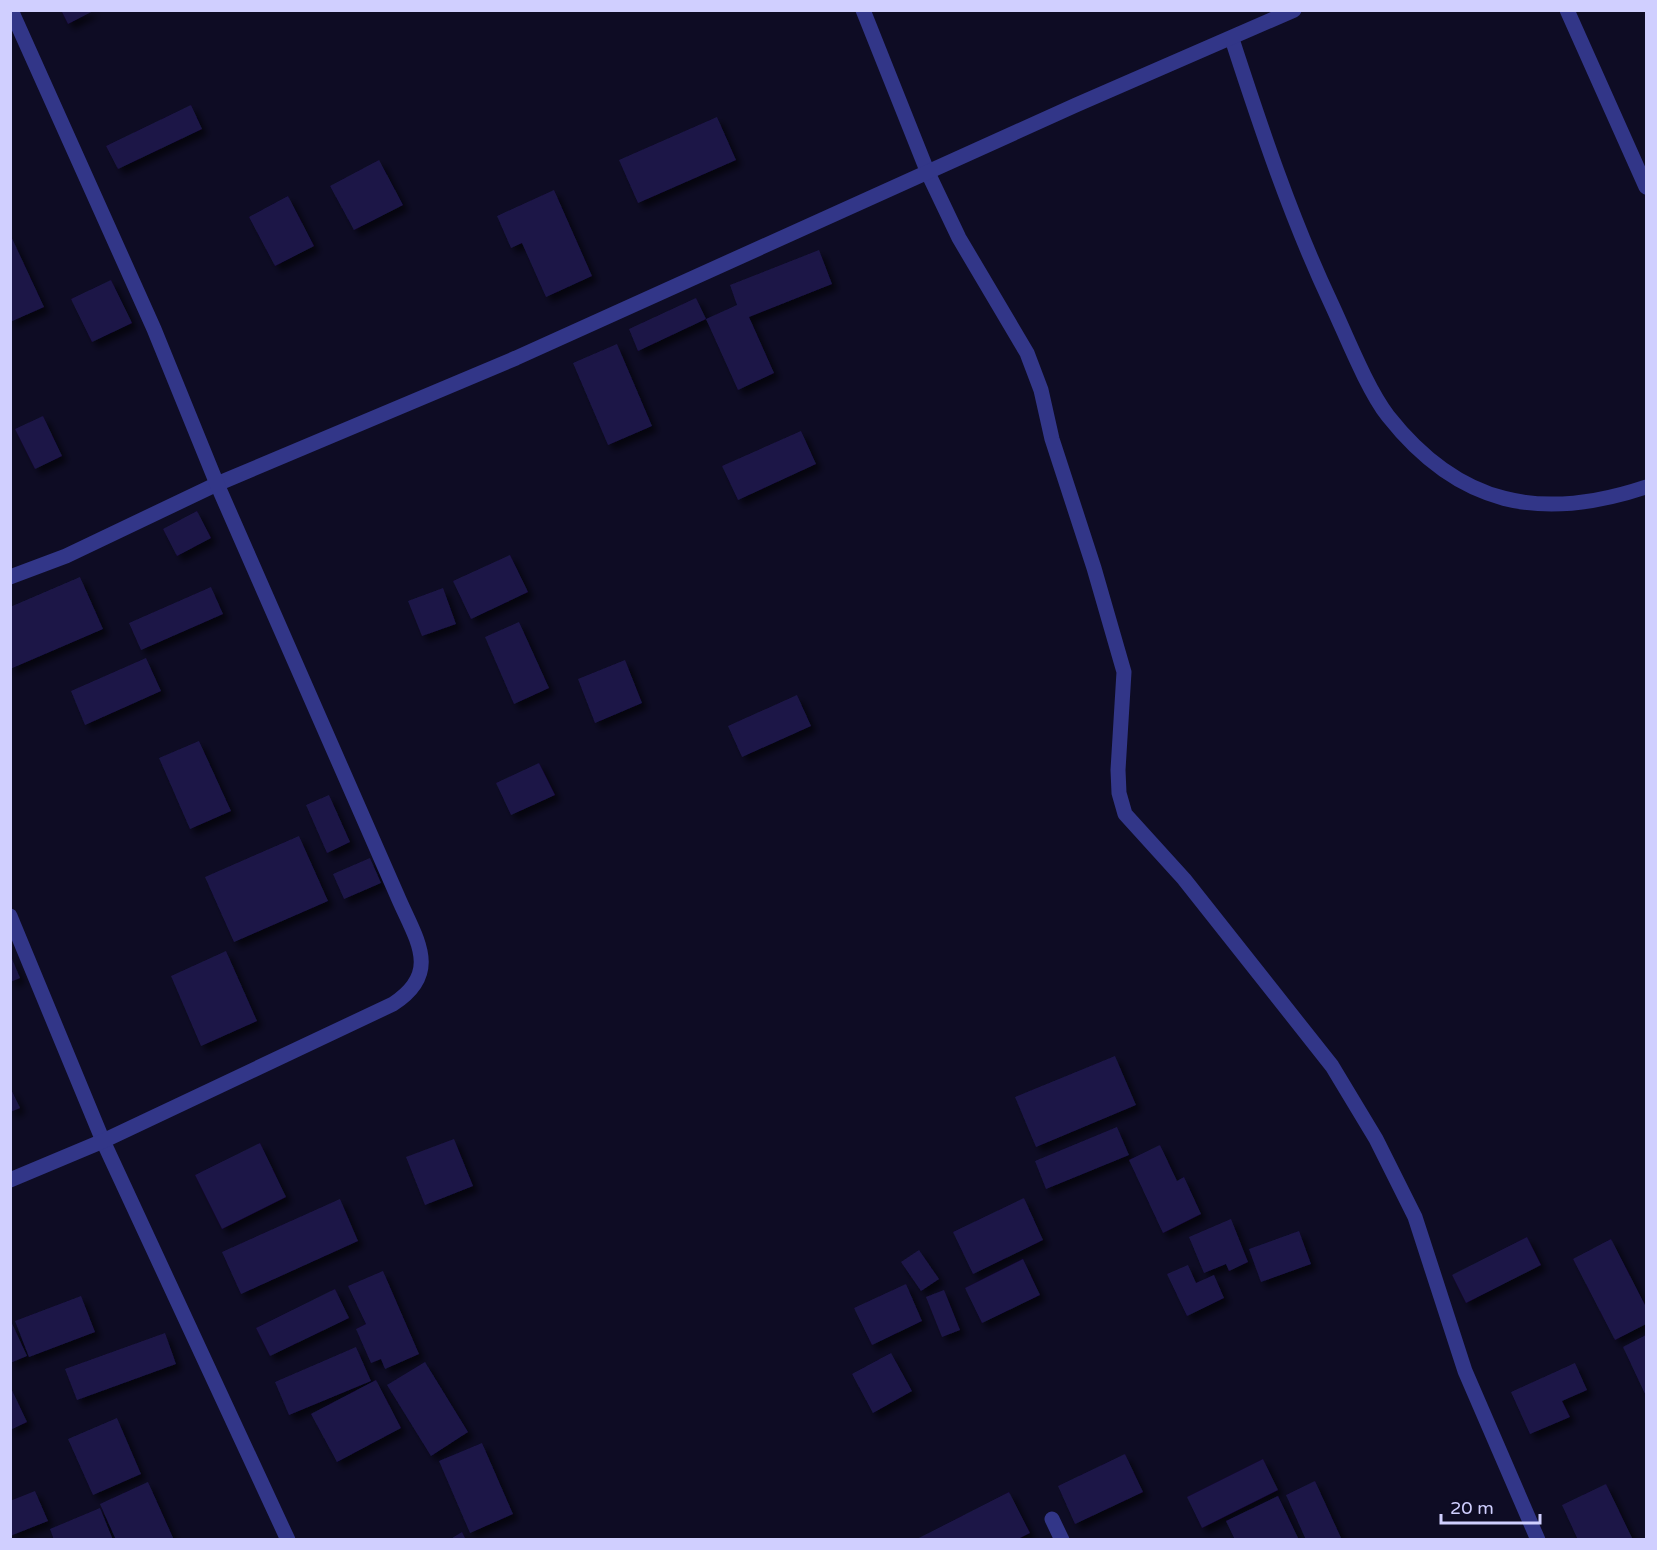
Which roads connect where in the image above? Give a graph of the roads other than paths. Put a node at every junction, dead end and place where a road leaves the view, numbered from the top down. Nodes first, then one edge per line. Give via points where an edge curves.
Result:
1 (11, 10) edge
2 (863, 10) edge
3 (1294, 10) edge
4 (1567, 10) edge
5 (1232, 39) junction
6 (928, 173) junction
7 (1647, 187) edge
8 (217, 484) junction
9 (1647, 487) edge
10 (10, 577) edge
11 (10, 916) edge
12 (103, 1141) junction
13 (10, 1180) edge
14 (1052, 1519) dead end
15 (288, 1539) edge
16 (1062, 1539) edge
17 (1538, 1539) edge

1 - 8 street via 154,329
2 - 6 street
3 - 5 street
4 - 7 street
5 - 6 street
5 - 9 street via 1266,144 1320,279 1387,414 1415,446 1454,478 1503,500 1541,506 1586,503
6 - 8 street via 516,358
6 - 17 street via 959,238 1027,353 1041,390 1052,439 1125,672 1118,770 1125,814 1184,879 1332,1066 1377,1139 1415,1217 1465,1371
8 - 10 street via 66,556
8 - 12 street via 412,931 422,961 421,975 404,997 374,1014
11 - 12 street
12 - 13 street
12 - 15 street
14 - 16 street

